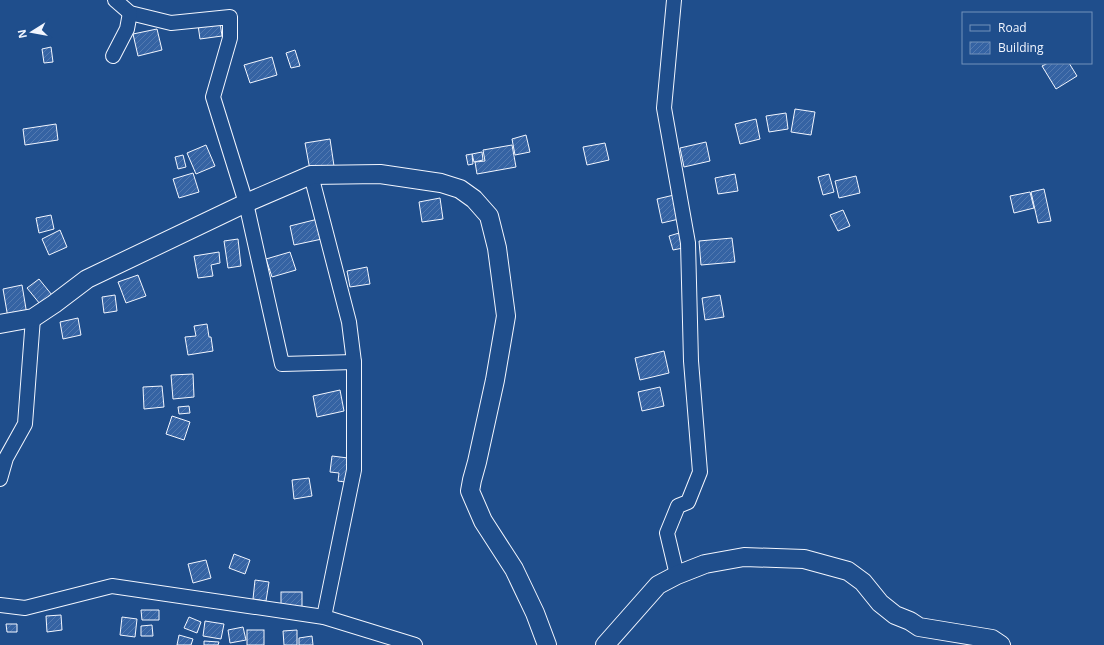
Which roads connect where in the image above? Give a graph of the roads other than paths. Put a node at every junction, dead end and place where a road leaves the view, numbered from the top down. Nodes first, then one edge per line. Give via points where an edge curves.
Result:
1 (115, 0) edge
2 (674, 0) edge
3 (130, 13) junction
4 (113, 56) dead end
5 (311, 175) junction
6 (246, 203) junction
7 (33, 318) junction
8 (0, 324) edge
9 (354, 362) junction
10 (0, 479) edge
11 (677, 575) junction
12 (0, 605) edge
13 (324, 617) junction
14 (415, 645) edge
15 (547, 645) edge
16 (605, 645) edge
17 (1001, 645) edge

1 - 3 street
2 - 11 street via 664,108 688,243 691,361 700,472 688,502 678,506 668,533
3 - 4 street via 126,29
3 - 6 street via 171,23 230,18 230,38 213,96
5 - 6 main road
5 - 9 street via 349,322
5 - 15 main road via 380,174 441,184 460,189 474,199 489,216 497,248 506,316 495,380 470,492 483,521 514,569 535,612
6 - 7 main road via 87,279
6 - 9 street via 282,364
7 - 8 main road
7 - 10 street via 26,424 6,458
9 - 13 street via 354,470
11 - 16 main road via 658,585
11 - 17 main road via 705,564 744,557 804,559 848,571 863,582 880,603 895,615 919,627 992,638
12 - 13 street via 25,608 112,586
13 - 14 street

